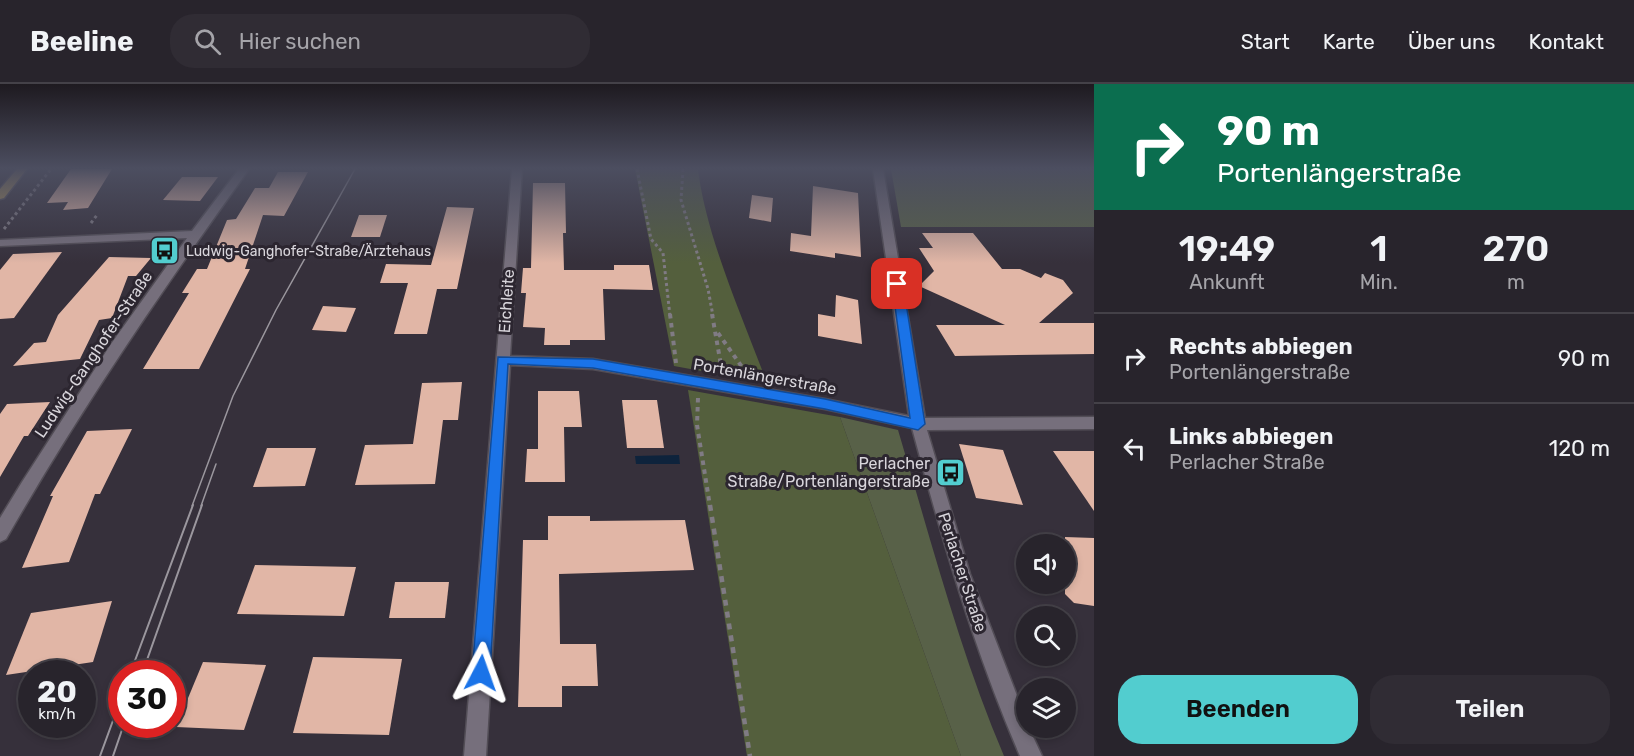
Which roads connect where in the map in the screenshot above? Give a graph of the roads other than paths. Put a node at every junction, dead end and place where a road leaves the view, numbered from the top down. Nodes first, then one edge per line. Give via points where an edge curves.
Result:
1 (220, 200) edge
2 (515, 200) edge
3 (883, 200) edge
4 (195, 234) junction
5 (0, 243) edge
6 (502, 360) junction
7 (1094, 423) edge
8 (918, 424) junction
9 (0, 534) edge
10 (475, 756) edge
11 (1031, 756) edge

1 - 4 street, Ludwig-Ganghofer-Straße
2 - 6 street, Eichleite
3 - 8 street, Perlacher Straße
4 - 5 street
4 - 9 street, Ludwig-Ganghofer-Straße via 43,457
6 - 8 street, Portenlängerstraße via 593,363
6 - 10 street, Eichleite
7 - 8 street, Portenlängerstraße
8 - 11 street, Perlacher Straße via 962,574

